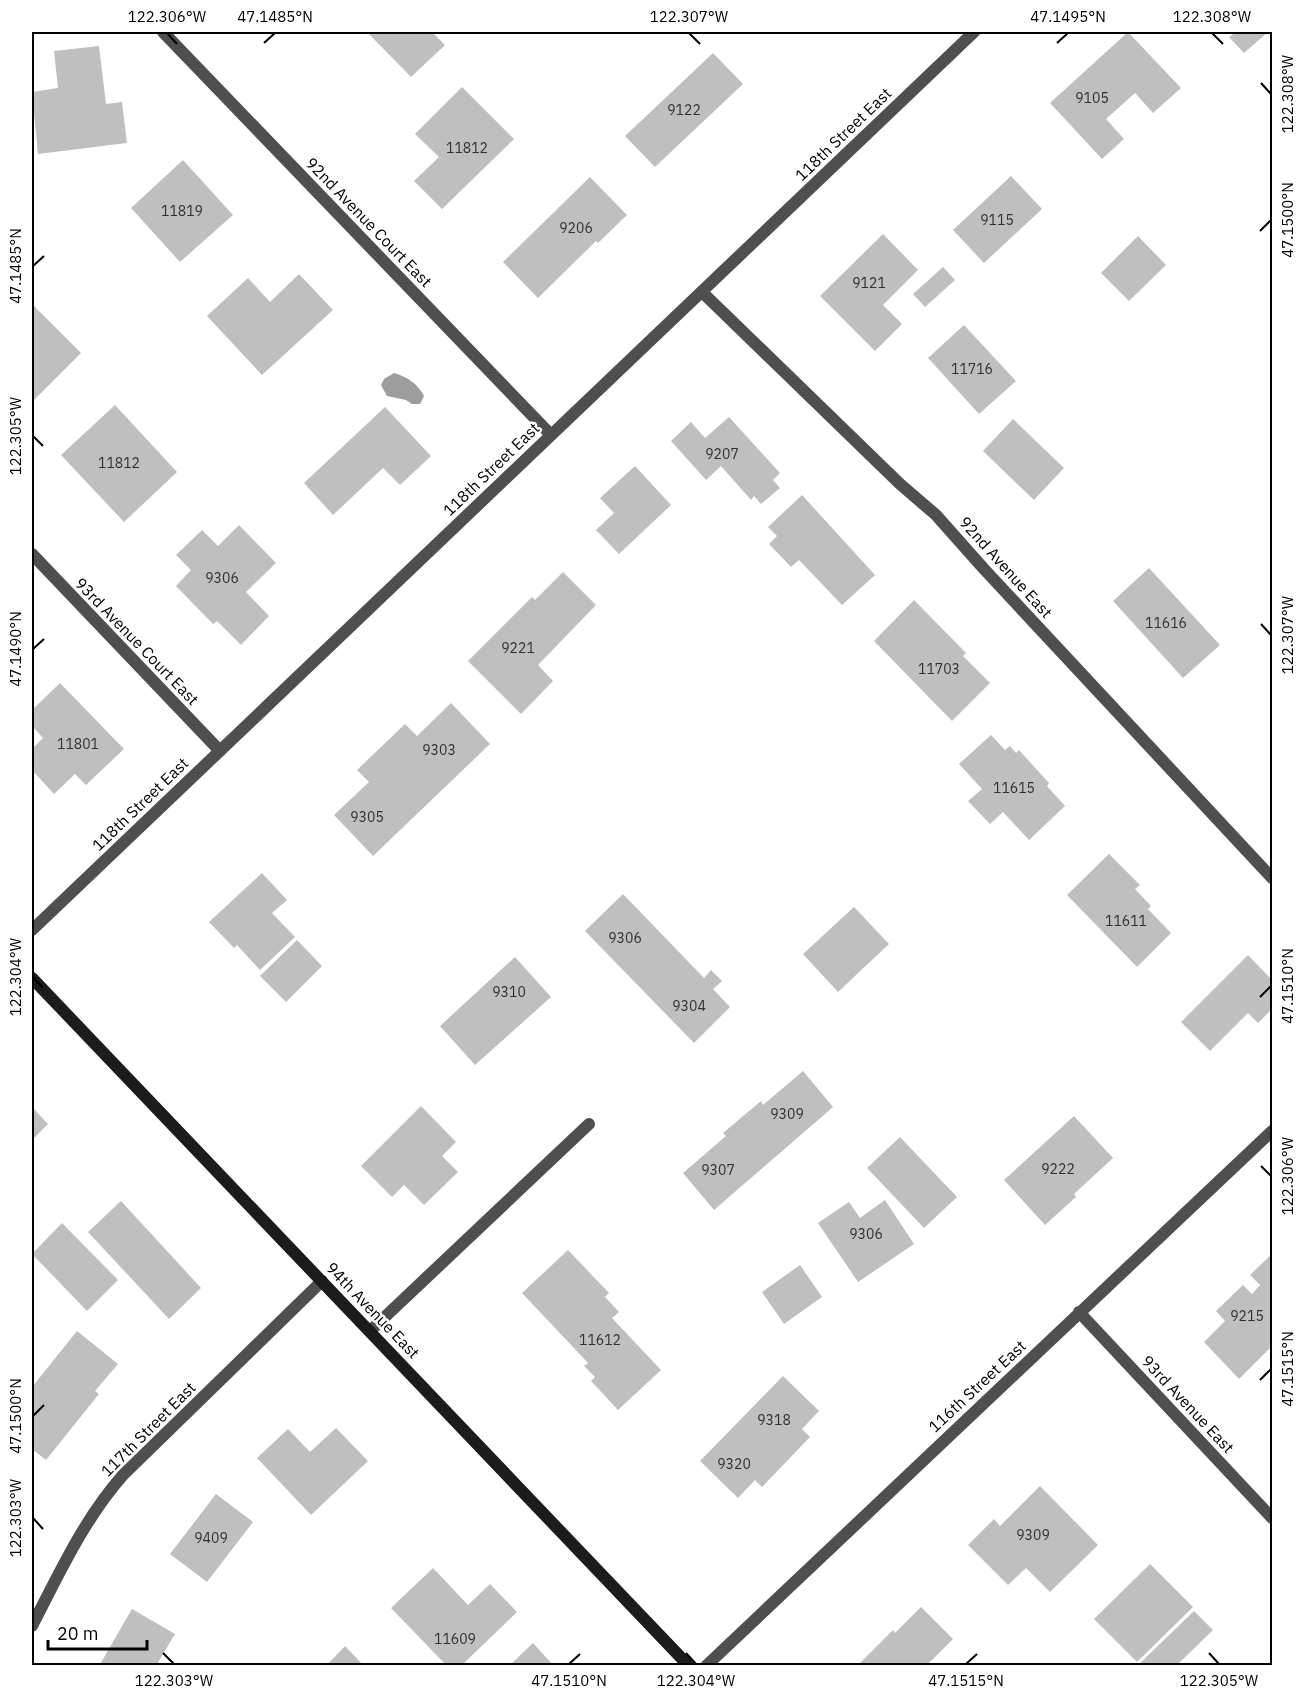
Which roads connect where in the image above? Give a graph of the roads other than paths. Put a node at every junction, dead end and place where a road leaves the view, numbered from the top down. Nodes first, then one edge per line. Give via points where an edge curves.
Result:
1 (163, 32) edge
2 (974, 32) edge
3 (702, 292) junction
4 (551, 435) junction
5 (32, 554) edge
6 (220, 751) junction
7 (1272, 878) edge
8 (32, 930) edge
9 (32, 978) edge
10 (589, 1124) dead end
11 (1272, 1131) edge
12 (322, 1281) junction
13 (1079, 1312) junction
14 (370, 1331) junction
15 (1272, 1518) edge
16 (32, 1626) edge
17 (689, 1665) edge
18 (706, 1665) edge

1 - 4 street, 92nd Avenue Court East
2 - 3 street, 118th Street East
3 - 4 street, 118th Street East
3 - 7 street, 92nd Avenue East via 936,515
4 - 6 street, 118th Street East
5 - 6 street, 93rd Avenue Court East
6 - 8 street, 118th Street East
9 - 12 main road, 94th Avenue East
10 - 14 street
11 - 13 street, 116th Street East
12 - 14 main road, 94th Avenue East
12 - 16 street, 117th Street East via 102,1498
13 - 15 street, 93rd Avenue East
13 - 18 street, 116th Street East
14 - 17 main road, 94th Avenue East

